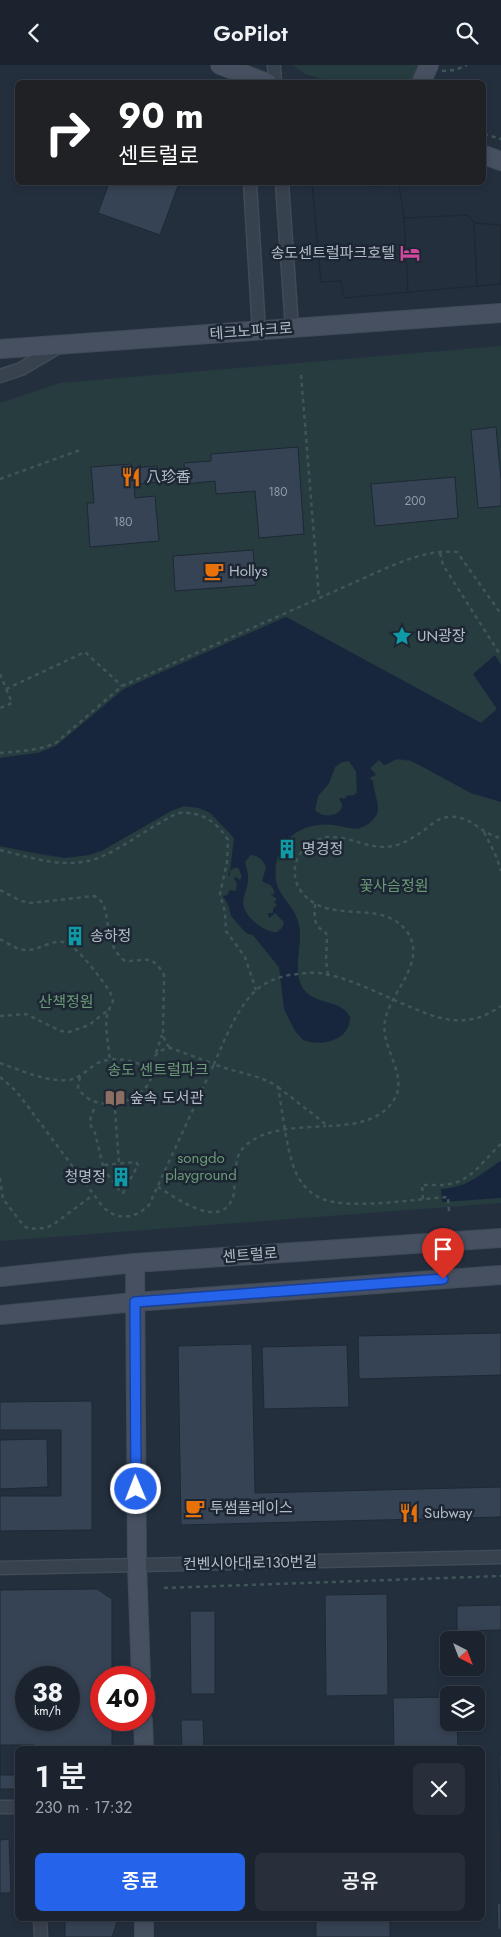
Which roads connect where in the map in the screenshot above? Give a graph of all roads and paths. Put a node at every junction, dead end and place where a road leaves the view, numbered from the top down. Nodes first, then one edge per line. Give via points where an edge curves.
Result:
1 (220, 65) edge
2 (274, 65) edge
3 (467, 65) edge
4 (434, 68) edge
5 (243, 74) edge
6 (259, 80) edge
7 (275, 80) edge
8 (424, 80) edge
9 (486, 135) edge
10 (501, 139) edge
11 (486, 156) edge
12 (501, 161) edge
13 (250, 185) edge
14 (282, 185) edge
15 (501, 313) edge
16 (292, 329) junction
17 (259, 331) junction
18 (63, 345) junction
19 (0, 349) edge
20 (301, 375) dead end
21 (0, 376) edge
22 (80, 450) dead end
23 (0, 479) edge
24 (440, 553) junction
25 (319, 599) junction
26 (501, 614) edge
27 (501, 656) edge
28 (0, 674) edge
29 (2, 682) edge
30 (122, 686) junction
31 (6, 689) junction
32 (0, 708) edge
33 (0, 753) edge
34 (484, 831) junction
35 (501, 838) edge
36 (0, 850) edge
37 (501, 871) edge
38 (0, 890) edge
39 (315, 904) junction
40 (0, 939) edge
41 (328, 975) junction
42 (256, 990) junction
43 (394, 1000) junction
44 (501, 1006) edge
45 (108, 1010) junction
46 (0, 1016) edge
47 (94, 1022) junction
48 (106, 1026) junction
49 (162, 1027) junction
50 (172, 1048) junction
51 (110, 1060) junction
52 (152, 1061) junction
53 (0, 1063) edge
54 (214, 1063) junction
55 (149, 1071) junction
56 (83, 1074) junction
57 (0, 1077) edge
58 (278, 1087) junction
59 (94, 1109) dead end
60 (114, 1110) dead end
61 (328, 1126) junction
62 (286, 1129) junction
63 (501, 1144) edge
64 (119, 1163) junction
65 (103, 1166) junction
66 (0, 1179) edge
67 (157, 1187) junction
68 (94, 1195) junction
69 (422, 1199) junction
70 (449, 1212) dead end
71 (501, 1238) edge
72 (135, 1263) junction
73 (501, 1275) edge
74 (0, 1277) edge
75 (135, 1302) junction
76 (0, 1315) edge
77 (501, 1557) edge
78 (137, 1565) junction
79 (0, 1568) edge
80 (501, 1576) edge
81 (164, 1587) dead end
82 (141, 1666) edge
83 (143, 1731) edge
84 (144, 1746) edge
85 (0, 1807) edge
86 (15, 1807) edge
87 (40, 1921) edge
88 (144, 1921) edge
89 (41, 1937) edge
90 (144, 1937) edge

1 - 5 main road
2 - 7 street
3 - 4 path via 455,70
4 - 8 main road
5 - 6 main road
9 - 10 path
11 - 12 main road
13 - 17 street
14 - 16 street
15 - 16 main road, 테크노파크로
16 - 17 main road, 테크노파크로
17 - 18 main road, 테크노파크로
18 - 19 main road, 테크노파크로
18 - 21 street via 21,369
20 - 25 path
22 - 23 path
24 - 25 path via 398,563
24 - 26 path via 460,554
24 - 27 path via 443,565
25 - 30 path
28 - 29 path
29 - 31 path
30 - 31 path via 85,652
30 - 33 path via 57,742 38,749
31 - 32 path via 12,703
34 - 35 path via 492,837
34 - 37 path
34 - 39 path via 469,820 452,817 435,821 409,841 392,847 322,838 302,853 294,866 297,887
36 - 42 path via 48,862 76,863 104,856 179,813 190,812 208,818 228,840 220,894 226,931 245,957
38 - 49 path via 27,903 94,896 100,899 105,907 110,941 119,955 125,961 152,961 161,968 164,975
39 - 41 path via 315,922 326,932
39 - 43 path via 346,912 386,916 404,928 410,937 411,961
40 - 45 path via 23,950 55,942 71,946 110,992 113,1001
41 - 42 path via 300,973 280,977
41 - 43 path
42 - 54 path via 235,1020
43 - 44 path via 433,1017 458,1021 479,1017
43 - 61 path via 385,1018 384,1029 398,1080 395,1097 385,1109 364,1121
45 - 47 path
45 - 48 path
46 - 47 path via 26,1014 61,1031 77,1031
47 - 48 path via 104,1021
48 - 51 path
49 - 50 path via 165,1041
49 - 52 path via 160,1043
50 - 52 path via 160,1051
50 - 54 path
51 - 55 path via 136,1063
51 - 56 path via 96,1064
52 - 55 path
53 - 56 path via 41,1077 72,1079
54 - 58 path via 261,1077
54 - 67 path
55 - 56 path via 150,1081 142,1092 123,1101 106,1103 92,1101 82,1095 78,1084
57 - 68 path via 16,1091
58 - 61 path
58 - 62 path
59 - 65 path via 90,1124
60 - 64 path
61 - 62 path
62 - 67 path via 253,1140 243,1148 236,1165 232,1198 221,1210 196,1209
62 - 69 path via 296,1172 308,1190 320,1197 347,1203
63 - 69 path via 460,1181 422,1185
64 - 65 path
64 - 65 path via 138,1164 123,1193
66 - 68 path via 3,1199 29,1229 54,1224
67 - 68 path via 149,1205 128,1217 108,1212
69 - 70 path via 448,1197
71 - 72 main road, 센트럴로
72 - 74 main road, 센트럴로
72 - 75 main road
73 - 75 main road
75 - 76 main road
75 - 78 main road
77 - 78 street, 컨벤시아대로130번길
78 - 79 street, 컨벤시아대로130번길
78 - 82 main road
80 - 81 path
83 - 84 main road
85 - 86 street
87 - 89 street
88 - 90 main road

